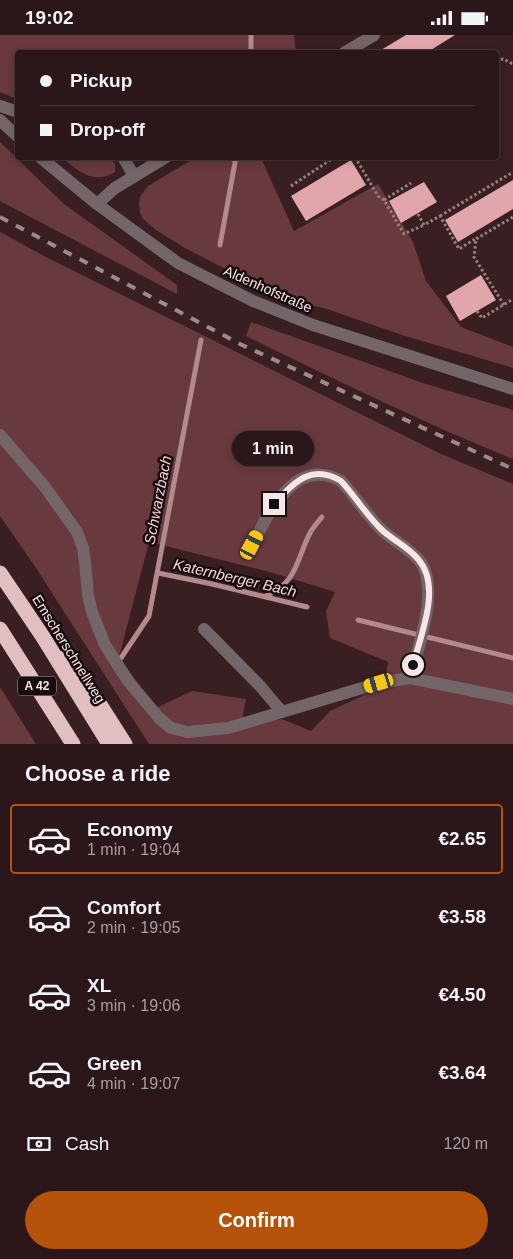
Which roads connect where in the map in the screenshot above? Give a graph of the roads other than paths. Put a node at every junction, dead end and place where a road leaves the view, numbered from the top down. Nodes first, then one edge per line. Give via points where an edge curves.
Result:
1 (374, 35) edge
2 (349, 50) edge
3 (0, 106) edge
4 (15, 111) edge
5 (0, 120) edge
6 (15, 134) edge
7 (44, 160) edge
8 (125, 160) edge
9 (161, 160) edge
10 (134, 176) junction
11 (97, 204) junction
12 (513, 389) edge
13 (0, 435) edge
14 (252, 545) dead end
15 (0, 573) edge
16 (0, 629) edge
17 (204, 629) dead end
18 (43, 637) junction
19 (410, 678) junction
20 (513, 699) edge
21 (282, 712) junction
22 (73, 744) edge
23 (108, 744) edge
24 (125, 744) edge

1 - 2 street
3 - 4 street
5 - 6 street
7 - 11 street, Aldenhofstraße
8 - 10 street
9 - 10 street
10 - 11 street
11 - 12 street, Aldenhofstraße via 178,263 253,301 313,325
13 - 21 street via 45,487 77,533 83,548 92,612 105,645 160,719 171,728 188,732 228,728
14 - 19 street via 274,504 297,480 315,474 332,475 341,481 381,529 422,563 429,579 428,607
15 - 18 highway, Emscherschnellweg / A 42
16 - 22 highway, A 42
17 - 21 street
18 - 23 highway, Emscherschnellweg / A 42
18 - 24 highway via 82,678
19 - 20 street
19 - 21 street via 379,683

